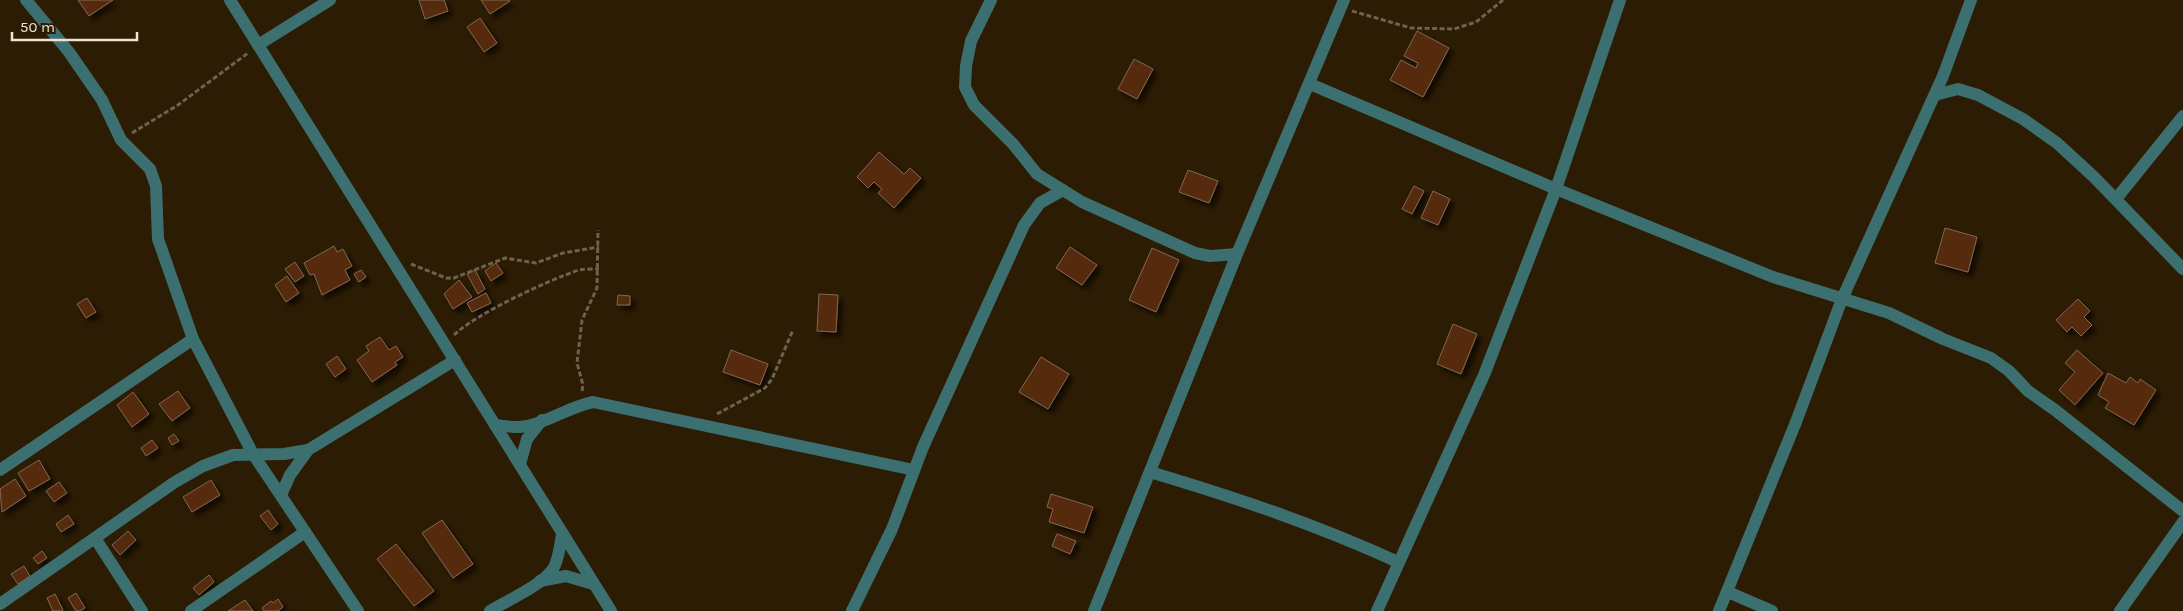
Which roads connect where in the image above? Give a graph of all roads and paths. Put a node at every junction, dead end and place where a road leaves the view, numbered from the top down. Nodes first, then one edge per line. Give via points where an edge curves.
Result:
1 (26, 0) edge
2 (230, 0) edge
3 (330, 0) edge
4 (991, 0) edge
5 (1503, 0) edge
6 (1620, 0) edge
7 (1971, 0) edge
8 (1342, 4) edge
9 (258, 45) junction
10 (1310, 84) junction
11 (1935, 95) junction
12 (2183, 116) edge
13 (121, 140) junction
14 (1556, 189) junction
15 (1063, 190) junction
16 (2116, 200) junction
17 (598, 230) dead end
18 (598, 246) junction
19 (1237, 254) junction
20 (391, 258) junction
21 (599, 269) junction
22 (2183, 269) edge
23 (1842, 299) junction
24 (793, 330) dead end
25 (193, 339) junction
26 (445, 344) junction
27 (455, 360) junction
28 (581, 394) dead end
29 (542, 420) junction
30 (496, 425) junction
31 (697, 425) junction
32 (308, 450) junction
33 (253, 454) junction
34 (520, 464) junction
35 (0, 470) edge
36 (914, 470) junction
37 (1150, 472) junction
38 (281, 495) junction
39 (2183, 511) edge
40 (2183, 522) edge
41 (305, 532) junction
42 (562, 534) junction
43 (95, 538) junction
44 (1398, 562) junction
45 (540, 581) junction
46 (594, 584) junction
47 (1728, 592) junction
48 (0, 604) edge
49 (142, 611) edge
50 (192, 611) edge
51 (358, 611) edge
52 (490, 611) edge
53 (611, 611) edge
54 (852, 611) edge
55 (1094, 611) edge
56 (1377, 611) edge
57 (1719, 611) edge
58 (1772, 611) edge
59 (2120, 611) edge

1 - 13 street via 102,100
2 - 9 street
3 - 9 street
4 - 15 street via 971,41 965,87 974,105 1013,144 1037,174
5 - 8 path via 1476,22 1454,29 1439,26 1411,28
6 - 14 street
7 - 11 street
8 - 10 street
9 - 13 path via 178,105
9 - 20 street
10 - 14 street
10 - 19 street
11 - 16 street via 1958,89 1978,95 2023,119 2057,143
11 - 23 street
12 - 16 street
13 - 25 street via 150,170 156,186 158,239
14 - 23 street via 1773,277
14 - 44 street via 1484,375
15 - 19 street via 1082,202 1195,253 1210,256
15 - 36 street via 1040,203 1024,225
16 - 22 street
17 - 18 path
18 - 20 path via 563,253 536,263 505,258 454,278
18 - 21 path
19 - 37 street
20 - 26 street
21 - 26 path via 581,270 513,300 463,326
21 - 28 path via 597,288 582,320 578,363 583,385
23 - 39 street via 1890,313 1991,358 2028,392
23 - 47 street
24 - 31 path via 765,388
25 - 33 street
25 - 35 street
26 - 27 street
27 - 30 street
27 - 32 street
29 - 30 street via 519,427
29 - 31 street via 593,402
29 - 34 street via 527,440
30 - 34 street
31 - 36 street
32 - 33 street
32 - 38 street via 290,475
33 - 38 street
33 - 43 street via 233,455 204,466 175,482
34 - 42 street
36 - 54 street via 892,529
37 - 44 street via 1262,506 1330,531
37 - 55 street
38 - 41 street
40 - 59 street
41 - 50 street
41 - 51 street
42 - 45 street via 556,562
42 - 46 street
43 - 48 street
43 - 49 street
44 - 56 street
45 - 46 street via 566,576
45 - 52 street
46 - 53 street
47 - 57 street
47 - 58 street

